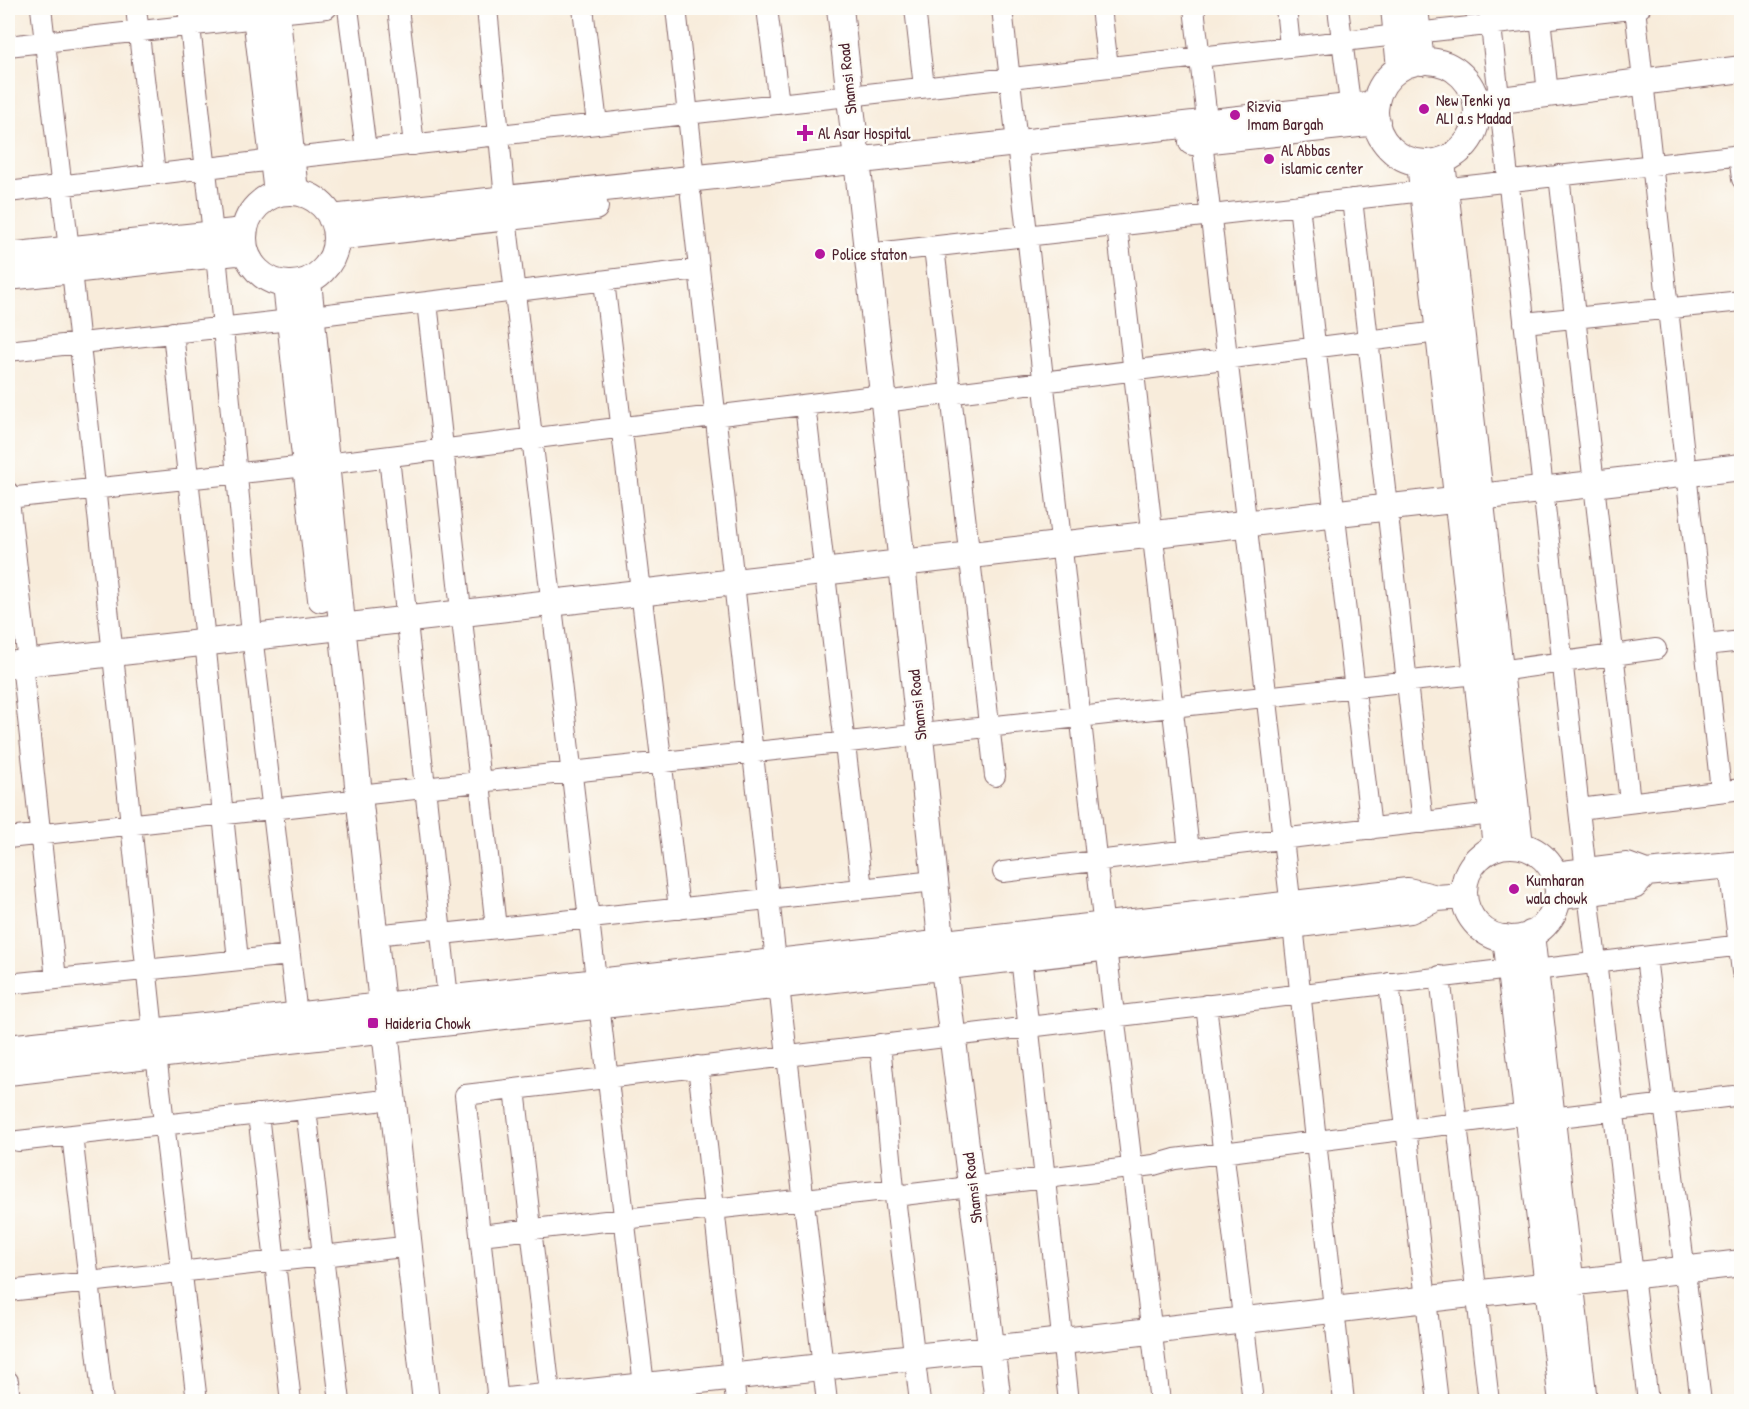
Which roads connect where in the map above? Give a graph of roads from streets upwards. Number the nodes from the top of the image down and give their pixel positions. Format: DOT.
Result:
graph roads {
  1 [pos="41,8"];
  2 [pos="136,8"];
  3 [pos="327,8"];
  4 [pos="348,8"];
  5 [pos="398,8"];
  6 [pos="487,8"];
  7 [pos="583,8"];
  8 [pos="676,8"];
  9 [pos="767,8"];
  10 [pos="840,8"];
  11 [pos="915,8"];
  12 [pos="1002,8"];
  13 [pos="1101,8"];
  14 [pos="1194,8"];
  15 [pos="1286,8"];
  16 [pos="1338,8"];
  17 [pos="1394,8"];
  18 [pos="1635,8"];
  19 [pos="1640,8"];
  20 [pos="266,11"];
  21 [pos="1539,13"];
  22 [pos="189,16"];
  23 [pos="1490,16"];
  24 [pos="1410,25"];
  25 [pos="138,31"];
  26 [pos="45,41"];
  27 [pos="1342,41"];
  28 [pos="8,46"];
  29 [pos="1290,46"];
  30 [pos="1200,57"];
  31 [pos="1410,65"];
  32 [pos="1108,67"];
  33 [pos="1742,69"];
  34 [pos="1010,78"];
  35 [pos="1643,82"];
  36 [pos="924,87"];
  37 [pos="1548,94"];
  38 [pos="849,96"];
  39 [pos="1488,102"];
  40 [pos="779,104"];
  41 [pos="688,114"];
  42 [pos="1364,114"];
  43 [pos="597,124"];
  44 [pos="1206,134"];
  45 [pos="498,135"];
  46 [pos="414,145"];
  47 [pos="366,150"];
  48 [pos="1019,151"];
  49 [pos="1740,155"];
  50 [pos="282,159"];
  51 [pos="1431,162"];
  52 [pos="1652,165"];
  53 [pos="206,168"];
  54 [pos="857,169"];
  55 [pos="155,174"];
  56 [pos="1559,176"];
  57 [pos="1742,179"];
  58 [pos="1508,181"];
  59 [pos="61,185"];
  60 [pos="693,187"];
  61 [pos="1434,190"];
  62 [pos="8,192"];
  63 [pos="286,192"];
  64 [pos="1352,199"];
  65 [pos="1299,205"];
  66 [pos="505,208"];
  67 [pos="1211,215"];
  68 [pos="1117,226"];
  69 [pos="334,227"];
  70 [pos="1028,236"];
  71 [pos="244,241"];
  72 [pos="215,244"];
  73 [pos="934,247"];
  74 [pos="867,254"];
  75 [pos="8,256"];
  76 [pos="70,260"];
  77 [pos="698,269"];
  78 [pos="8,277"];
  79 [pos="604,281"];
  80 [pos="297,283"];
  81 [pos="513,292"];
  82 [pos="1742,301"];
  83 [pos="427,302"];
  84 [pos="1668,308"];
  85 [pos="301,318"];
  86 [pos="1575,318"];
  87 [pos="1524,323"];
  88 [pos="223,326"];
  89 [pos="173,332"];
  90 [pos="1438,332"];
  91 [pos="1368,341"];
  92 [pos="80,342"];
  93 [pos="1315,348"];
  94 [pos="8,351"];
  95 [pos="1227,359"];
  96 [pos="1133,371"];
  97 [pos="1044,381"];
  98 [pos="951,393"];
  99 [pos="884,398"];
  100 [pos="805,405"];
  101 [pos="714,416"];
  102 [pos="621,428"];
  103 [pos="532,439"];
  104 [pos="443,450"];
  105 [pos="389,457"];
  106 [pos="316,465"];
  107 [pos="1742,467"];
  108 [pos="1686,473"];
  109 [pos="236,474"];
  110 [pos="188,479"];
  111 [pos="1594,484"];
  112 [pos="96,489"];
  113 [pos="1543,490"];
  114 [pos="8,492"];
  115 [pos="8,498"];
  116 [pos="1468,498"];
  117 [pos="1387,508"];
  118 [pos="1335,514"];
  119 [pos="1245,525"];
  120 [pos="1152,536"];
  121 [pos="1062,546"];
  122 [pos="970,557"];
  123 [pos="902,564"];
  124 [pos="825,573"];
  125 [pos="733,583"];
  126 [pos="641,592"];
  127 [pos="552,602"];
  128 [pos="461,612"];
  129 [pos="407,617"];
  130 [pos="333,626"];
  131 [pos="252,635"];
  132 [pos="206,641"];
  133 [pos="1742,641"];
  134 [pos="1705,645"];
  135 [pos="1656,649"];
  136 [pos="113,652"];
  137 [pos="1613,655"];
  138 [pos="1562,662"];
  139 [pos="19,663"];
  140 [pos="1488,672"];
  141 [pos="1407,681"];
  142 [pos="1354,686"];
  143 [pos="1265,696"];
  144 [pos="1172,706"];
  145 [pos="1081,716"];
  146 [pos="990,726"];
  147 [pos="920,734"];
  148 [pos="845,742"];
  149 [pos="753,752"];
  150 [pos="661,762"];
  151 [pos="572,772"];
  152 [pos="995,776"];
  153 [pos="480,781"];
  154 [pos="426,787"];
  155 [pos="1742,789"];
  156 [pos="1721,791"];
  157 [pos="351,798"];
  158 [pos="1630,802"];
  159 [pos="272,809"];
  160 [pos="1579,809"];
  161 [pos="223,814"];
  162 [pos="1492,814"];
  163 [pos="1423,822"];
  164 [pos="131,824"];
  165 [pos="1371,829"];
  166 [pos="40,834"];
  167 [pos="8,838"];
  168 [pos="1282,839"];
  169 [pos="1508,846"];
  170 [pos="1189,850"];
  171 [pos="1097,861"];
  172 [pos="1735,865"];
  173 [pos="1003,872"];
  174 [pos="935,881"];
  175 [pos="1587,882"];
  176 [pos="1556,886"];
  177 [pos="862,889"];
  178 [pos="1464,896"];
  179 [pos="769,899"];
  180 [pos="679,909"];
  181 [pos="1291,915"];
  182 [pos="590,918"];
  183 [pos="496,928"];
  184 [pos="442,934"];
  185 [pos="1531,934"];
  186 [pos="374,935"];
  187 [pos="1105,936"];
  188 [pos="1506,938"];
  189 [pos="942,943"];
  190 [pos="1740,946"];
  191 [pos="290,955"];
  192 [pos="1021,957"];
  193 [pos="1646,957"];
  194 [pos="238,960"];
  195 [pos="1597,963"];
  196 [pos="944,968"];
  197 [pos="147,970"];
  198 [pos="1522,970"];
  199 [pos="1742,972"];
  200 [pos="778,974"];
  201 [pos="1440,976"];
  202 [pos="56,979"];
  203 [pos="1389,983"];
  204 [pos="8,984"];
  205 [pos="599,993"];
  206 [pos="1298,994"];
  207 [pos="448,998"];
  208 [pos="1206,1005"];
  209 [pos="297,1015"];
  210 [pos="1114,1015"];
  211 [pos="375,1018"];
  212 [pos="1029,1026"];
  213 [pos="954,1035"];
  214 [pos="155,1043"];
  215 [pos="880,1044"];
  216 [pos="8,1048"];
  217 [pos="787,1055"];
  218 [pos="698,1066"];
  219 [pos="8,1072"];
  220 [pos="609,1076"];
  221 [pos="515,1089"];
  222 [pos="1742,1095"];
  223 [pos="377,1101"];
  224 [pos="1664,1104"];
  225 [pos="306,1108"];
  226 [pos="1614,1110"];
  227 [pos="258,1114"];
  228 [pos="1539,1116"];
  229 [pos="1456,1123"];
  230 [pos="164,1125"];
  231 [pos="1405,1130"];
  232 [pos="72,1135"];
  233 [pos="18,1141"];
  234 [pos="1315,1141"];
  235 [pos="1223,1152"];
  236 [pos="1134,1167"];
  237 [pos="1045,1178"];
  238 [pos="972,1186"];
  239 [pos="894,1193"];
  240 [pos="804,1200"];
  241 [pos="714,1209"];
  242 [pos="625,1219"];
  243 [pos="531,1229"];
  244 [pos="480,1235"];
  245 [pos="394,1248"];
  246 [pos="323,1256"];
  247 [pos="275,1262"];
  248 [pos="1742,1263"];
  249 [pos="1684,1270"];
  250 [pos="182,1272"];
  251 [pos="1633,1276"];
  252 [pos="89,1282"];
  253 [pos="1559,1285"];
  254 [pos="8,1291"];
  255 [pos="1477,1294"];
  256 [pos="1426,1300"];
  257 [pos="1334,1311"];
  258 [pos="1244,1321"];
  259 [pos="1153,1330"];
  260 [pos="1063,1341"];
  261 [pos="992,1349"];
  262 [pos="914,1357"];
  263 [pos="823,1367"];
  264 [pos="733,1376"];
  265 [pos="8,1381"];
  266 [pos="645,1394"];
  267 [pos="550,1399"];
  268 [pos="10,1401"];
  269 [pos="103,1401"];
  270 [pos="197,1401"];
  271 [pos="291,1401"];
  272 [pos="340,1401"];
  273 [pos="411,1401"];
  274 [pos="426,1401"];
  275 [pos="498,1401"];
  276 [pos="736,1401"];
  277 [pos="827,1401"];
  278 [pos="920,1401"];
  279 [pos="998,1401"];
  280 [pos="1069,1401"];
  281 [pos="1160,1401"];
  282 [pos="1253,1401"];
  283 [pos="1344,1401"];
  284 [pos="1438,1401"];
  285 [pos="1489,1401"];
  286 [pos="1562,1401"];
  287 [pos="1584,1401"];
  288 [pos="1648,1401"];
  289 [pos="1701,1401"];
  1 -- 26 [label="street"];
  2 -- 25 [label="street"];
  3 -- 20 [label="street"];
  4 -- 47 [label="street"];
  5 -- 46 [label="street"];
  6 -- 45 [label="street"];
  7 -- 43 [label="street"];
  8 -- 41 [label="street"];
  9 -- 40 [label="street"];
  10 -- 38 [label="street, Shamsi Road"];
  11 -- 36 [label="street"];
  12 -- 34 [label="street"];
  13 -- 32 [label="street"];
  14 -- 30 [label="street"];
  15 -- 29 [label="street"];
  16 -- 27 [label="street"];
  17 -- 24 [label="street"];
  18 -- 19 [label="street"];
  18 -- 21 [label="street"];
  18 -- 35 [label="street"];
  20 -- 22 [label="street"];
  20 -- 50 [label="street"];
  21 -- 23 [label="street"];
  21 -- 37 [label="street"];
  22 -- 25 [label="street"];
  22 -- 53 [label="street"];
  23 -- 24 [label="street"];
  23 -- 39 [label="street"];
  24 -- 27 [label="street"];
  24 -- 31 [label="street"];
  25 -- 26 [label="street"];
  25 -- 55 [label="street"];
  26 -- 28 [label="street"];
  26 -- 59 [label="street"];
  27 -- 29 [label="street"];
  27 -- 42 [label="street"];
  29 -- 30 [label="street"];
  30 -- 32 [label="street"];
  30 -- 44 [label="street"];
  31 -- 39 [label="street"];
  31 -- 42 [label="street"];
  32 -- 34 [label="street"];
  33 -- 35 [label="street"];
  34 -- 36 [label="street"];
  34 -- 48 [label="street"];
  35 -- 37 [label="street"];
  35 -- 52 [label="street"];
  36 -- 38 [label="street"];
  37 -- 39 [label="street"];
  38 -- 40 [label="street"];
  38 -- 54 [label="street, Shamsi Road"];
  39 -- 51 [label="street"];
  39 -- 58 [label="street"];
  40 -- 41 [label="street"];
  41 -- 43 [label="street"];
  41 -- 60 [label="street"];
  42 -- 44 [label="street"];
  42 -- 51 [label="street"];
  43 -- 45 [label="street"];
  44 -- 48 [label="street"];
  44 -- 67 [label="street"];
  45 -- 46 [label="street"];
  45 -- 66 [label="street"];
  46 -- 47 [label="street"];
  47 -- 50 [label="street"];
  48 -- 54 [label="street"];
  48 -- 70 [label="street"];
  49 -- 52 [label="street"];
  49 -- 57 [label="street"];
  50 -- 53 [label="street"];
  50 -- 63 [label="street"];
  51 -- 61 [label="street"];
  52 -- 56 [label="street"];
  52 -- 84 [label="street"];
  53 -- 55 [label="street"];
  53 -- 72 [label="street"];
  54 -- 60 [label="street"];
  54 -- 74 [label="street, Shamsi Road"];
  55 -- 59 [label="street"];
  56 -- 58 [label="street"];
  56 -- 86 [label="street"];
  58 -- 61 [label="street"];
  58 -- 87 [label="street"];
  59 -- 62 [label="street"];
  59 -- 76 [label="street"];
  60 -- 66 [label="street"];
  60 -- 77 [label="street"];
  61 -- 64 [label="street"];
  61 -- 90 [label="street"];
  61 -- 116 [label="street"];
  63 -- 69 [label="street"];
  63 -- 71 [label="street"];
  64 -- 65 [label="street"];
  64 -- 91 [label="street"];
  65 -- 67 [label="street"];
  65 -- 93 [label="street"];
  66 -- 69 [label="street"];
  66 -- 81 [label="street"];
  67 -- 68 [label="street"];
  67 -- 95 [label="street"];
  68 -- 70 [label="street"];
  68 -- 96 [label="street"];
  69 -- 80 [label="street"];
  70 -- 73 [label="street"];
  70 -- 97 [label="street"];
  71 -- 72 [label="street"];
  71 -- 80 [label="street"];
  72 -- 76 [label="street"];
  72 -- 88 [label="street"];
  73 -- 74 [label="street"];
  73 -- 98 [label="street"];
  74 -- 99 [label="street, Shamsi Road"];
  75 -- 76 [label="street"];
  76 -- 78 [label="street"];
  76 -- 92 [label="street"];
  77 -- 79 [label="street"];
  77 -- 101 [label="street"];
  79 -- 81 [label="street"];
  79 -- 102 [label="street"];
  80 -- 85 [label="street"];
  81 -- 83 [label="street"];
  81 -- 103 [label="street"];
  82 -- 84 [label="street"];
  83 -- 85 [label="street"];
  83 -- 104 [label="street"];
  84 -- 86 [label="street"];
  84 -- 108 [label="street"];
  85 -- 88 [label="street"];
  85 -- 106 [label="street"];
  86 -- 87 [label="street"];
  86 -- 111 [label="street"];
  87 -- 113 [label="street"];
  88 -- 89 [label="street"];
  88 -- 109 [label="street"];
  89 -- 92 [label="street"];
  89 -- 110 [label="street"];
  90 -- 91 [label="street"];
  90 -- 116 [label="street"];
  91 -- 93 [label="street"];
  91 -- 117 [label="street"];
  92 -- 94 [label="street"];
  92 -- 112 [label="street"];
  93 -- 95 [label="street"];
  93 -- 118 [label="street"];
  95 -- 96 [label="street"];
  95 -- 119 [label="street"];
  96 -- 97 [label="street"];
  96 -- 120 [label="street"];
  97 -- 98 [label="street"];
  97 -- 121 [label="street"];
  98 -- 99 [label="street"];
  98 -- 122 [label="street"];
  99 -- 100 [label="street"];
  99 -- 123 [label="street, Shamsi Road"];
  100 -- 101 [label="street"];
  100 -- 124 [label="street"];
  101 -- 102 [label="street"];
  101 -- 125 [label="street"];
  102 -- 103 [label="street"];
  102 -- 126 [label="street"];
  103 -- 104 [label="street"];
  103 -- 127 [label="street"];
  104 -- 105 [label="street"];
  104 -- 128 [label="street"];
  105 -- 106 [label="street"];
  105 -- 129 [label="street"];
  106 -- 109 [label="street"];
  106 -- 130 [label="street"];
  107 -- 108 [label="street"];
  108 -- 111 [label="street"];
  108 -- 134 [label="street"];
  109 -- 110 [label="street"];
  109 -- 131 [label="street"];
  110 -- 112 [label="street"];
  110 -- 132 [label="street"];
  111 -- 113 [label="street"];
  111 -- 137 [label="street"];
  112 -- 115 [label="street"];
  112 -- 136 [label="street"];
  113 -- 116 [label="street"];
  113 -- 138 [label="street"];
  114 -- 115 [label="street"];
  115 -- 139 [label="street"];
  116 -- 117 [label="street"];
  116 -- 140 [label="street"];
  117 -- 118 [label="street"];
  117 -- 141 [label="street"];
  118 -- 119 [label="street"];
  118 -- 142 [label="street"];
  119 -- 120 [label="street"];
  119 -- 143 [label="street"];
  120 -- 121 [label="street"];
  120 -- 144 [label="street"];
  121 -- 122 [label="street"];
  121 -- 145 [label="street"];
  122 -- 123 [label="street"];
  122 -- 146 [label="street"];
  123 -- 124 [label="street"];
  123 -- 147 [label="street, Shamsi Road"];
  124 -- 125 [label="street"];
  124 -- 148 [label="street"];
  125 -- 126 [label="street"];
  125 -- 149 [label="street"];
  126 -- 127 [label="street"];
  126 -- 150 [label="street"];
  127 -- 128 [label="street"];
  127 -- 151 [label="street"];
  128 -- 129 [label="street"];
  128 -- 153 [label="street"];
  129 -- 130 [label="street"];
  129 -- 154 [label="street"];
  130 -- 131 [label="street"];
  130 -- 157 [label="street"];
  131 -- 132 [label="street"];
  131 -- 159 [label="street"];
  132 -- 136 [label="street"];
  132 -- 161 [label="street"];
  133 -- 134 [label="street"];
  134 -- 156 [label="street"];
  135 -- 137 [label="street"];
  136 -- 139 [label="street"];
  136 -- 164 [label="street"];
  137 -- 138 [label="street"];
  137 -- 158 [label="street"];
  138 -- 140 [label="street"];
  138 -- 160 [label="street"];
  139 -- 166 [label="street"];
  140 -- 141 [label="street"];
  140 -- 162 [label="street"];
  140 -- 169 [label="street"];
  141 -- 142 [label="street"];
  141 -- 163 [label="street"];
  142 -- 143 [label="street"];
  142 -- 165 [label="street"];
  143 -- 144 [label="street"];
  143 -- 168 [label="street"];
  144 -- 145 [label="street"];
  144 -- 170 [label="street"];
  145 -- 146 [label="street"];
  145 -- 171 [label="street"];
  146 -- 147 [label="street"];
  146 -- 152 [label="street"];
  147 -- 148 [label="street"];
  147 -- 174 [label="street, Shamsi Road"];
  148 -- 149 [label="street"];
  148 -- 177 [label="street"];
  149 -- 150 [label="street"];
  149 -- 179 [label="street"];
  150 -- 151 [label="street"];
  150 -- 180 [label="street"];
  151 -- 153 [label="street"];
  151 -- 182 [label="street"];
  153 -- 154 [label="street"];
  153 -- 183 [label="street"];
  154 -- 157 [label="street"];
  154 -- 184 [label="street"];
  155 -- 156 [label="street"];
  156 -- 158 [label="street"];
  157 -- 159 [label="street"];
  157 -- 186 [label="street"];
  157 -- 211 [label="street"];
  158 -- 160 [label="street"];
  159 -- 161 [label="street"];
  159 -- 191 [label="street"];
  160 -- 175 [label="street"];
  161 -- 164 [label="street"];
  161 -- 194 [label="street"];
  162 -- 163 [label="street"];
  162 -- 169 [label="street"];
  163 -- 165 [label="street"];
  164 -- 166 [label="street"];
  164 -- 197 [label="street"];
  165 -- 168 [label="street"];
  166 -- 167 [label="street"];
  166 -- 202 [label="street"];
  168 -- 170 [label="street"];
  168 -- 181 [label="street"];
  169 -- 176 [label="street"];
  169 -- 178 [label="street"];
  170 -- 171 [label="street"];
  171 -- 173 [label="street"];
  171 -- 187 [label="street"];
  172 -- 175 [label="street"];
  172 -- 190 [label="street"];
  174 -- 177 [label="street"];
  174 -- 189 [label="street, Shamsi Road"];
  175 -- 176 [label="street"];
  175 -- 195 [label="street"];
  176 -- 185 [label="street"];
  177 -- 179 [label="street"];
  178 -- 181 [label="street"];
  178 -- 188 [label="street"];
  179 -- 180 [label="street"];
  179 -- 200 [label="street"];
  180 -- 182 [label="street"];
  181 -- 187 [label="street"];
  181 -- 206 [label="street"];
  182 -- 183 [label="street"];
  182 -- 205 [label="street"];
  183 -- 184 [label="street"];
  184 -- 186 [label="street"];
  184 -- 207 [label="street"];
  185 -- 188 [label="street"];
  185 -- 198 [label="street"];
  186 -- 211 [label="street"];
  187 -- 189 [label="street"];
  187 -- 192 [label="street"];
  187 -- 210 [label="street"];
  188 -- 198 [label="street"];
  189 -- 196 [label="street, Shamsi Road"];
  189 -- 200 [label="street"];
  190 -- 193 [label="street"];
  190 -- 199 [label="street"];
  191 -- 194 [label="street"];
  191 -- 209 [label="street"];
  192 -- 196 [label="street"];
  192 -- 212 [label="street"];
  193 -- 195 [label="street"];
  193 -- 224 [label="street"];
  194 -- 197 [label="street"];
  195 -- 198 [label="street"];
  195 -- 226 [label="street"];
  196 -- 200 [label="street"];
  196 -- 213 [label="street, Shamsi Road"];
  197 -- 202 [label="street"];
  197 -- 214 [label="street"];
  198 -- 201 [label="street"];
  198 -- 228 [label="street"];
  200 -- 205 [label="street"];
  200 -- 217 [label="street"];
  201 -- 203 [label="street"];
  201 -- 229 [label="street"];
  202 -- 204 [label="street"];
  203 -- 206 [label="street"];
  203 -- 231 [label="street"];
  205 -- 207 [label="street"];
  205 -- 211 [label="street"];
  205 -- 220 [label="street"];
  206 -- 208 [label="street"];
  206 -- 234 [label="street"];
  207 -- 211 [label="street"];
  208 -- 210 [label="street"];
  208 -- 235 [label="street"];
  209 -- 211 [label="street"];
  209 -- 214 [label="street"];
  210 -- 212 [label="street"];
  210 -- 236 [label="street"];
  211 -- 214 [label="street"];
  211 -- 223 [label="street"];
  211 -- 274 [label="street"];
  212 -- 213 [label="street"];
  212 -- 237 [label="street"];
  213 -- 215 [label="street"];
  213 -- 238 [label="street, Shamsi Road"];
  214 -- 216 [label="street"];
  214 -- 219 [label="street"];
  214 -- 230 [label="street"];
  215 -- 217 [label="street"];
  215 -- 239 [label="street"];
  217 -- 218 [label="street"];
  217 -- 240 [label="street"];
  218 -- 220 [label="street"];
  218 -- 241 [label="street"];
  220 -- 221 [label="street"];
  220 -- 242 [label="street"];
  221 -- 243 [label="street"];
  221 -- 244 [label="street"];
  222 -- 224 [label="street"];
  223 -- 225 [label="street"];
  223 -- 245 [label="street"];
  224 -- 226 [label="street"];
  224 -- 249 [label="street"];
  225 -- 227 [label="street"];
  225 -- 246 [label="street"];
  226 -- 228 [label="street"];
  226 -- 251 [label="street"];
  227 -- 230 [label="street"];
  227 -- 247 [label="street"];
  228 -- 229 [label="street"];
  228 -- 253 [label="street"];
  229 -- 231 [label="street"];
  229 -- 255 [label="street"];
  230 -- 232 [label="street"];
  230 -- 250 [label="street"];
  231 -- 234 [label="street"];
  231 -- 256 [label="street"];
  232 -- 233 [label="street"];
  232 -- 252 [label="street"];
  234 -- 235 [label="street"];
  234 -- 257 [label="street"];
  235 -- 236 [label="street"];
  235 -- 258 [label="street"];
  236 -- 237 [label="street"];
  236 -- 259 [label="street"];
  237 -- 238 [label="street"];
  237 -- 260 [label="street"];
  238 -- 239 [label="street"];
  238 -- 261 [label="street, Shamsi Road"];
  239 -- 240 [label="street"];
  239 -- 262 [label="street"];
  240 -- 241 [label="street"];
  240 -- 263 [label="street"];
  241 -- 242 [label="street"];
  241 -- 264 [label="street"];
  242 -- 243 [label="street"];
  242 -- 266 [label="street"];
  243 -- 244 [label="street"];
  243 -- 267 [label="street"];
  244 -- 275 [label="street"];
  245 -- 246 [label="street"];
  245 -- 273 [label="street"];
  246 -- 247 [label="street"];
  246 -- 272 [label="street"];
  247 -- 250 [label="street"];
  247 -- 271 [label="street"];
  248 -- 249 [label="street"];
  249 -- 251 [label="street"];
  249 -- 289 [label="street"];
  250 -- 252 [label="street"];
  250 -- 270 [label="street"];
  251 -- 253 [label="street"];
  251 -- 288 [label="street"];
  252 -- 254 [label="street"];
  252 -- 269 [label="street"];
  253 -- 255 [label="street"];
  253 -- 286 [label="street"];
  253 -- 287 [label="street"];
  255 -- 256 [label="street"];
  255 -- 285 [label="street"];
  256 -- 257 [label="street"];
  256 -- 284 [label="street"];
  257 -- 258 [label="street"];
  257 -- 283 [label="street"];
  258 -- 259 [label="street"];
  258 -- 282 [label="street"];
  259 -- 260 [label="street"];
  259 -- 281 [label="street"];
  260 -- 261 [label="street"];
  260 -- 280 [label="street"];
  261 -- 262 [label="street"];
  261 -- 279 [label="street, Shamsi Road"];
  262 -- 263 [label="street"];
  262 -- 278 [label="street"];
  263 -- 264 [label="street"];
  263 -- 277 [label="street"];
  264 -- 266 [label="street"];
  264 -- 276 [label="street"];
  265 -- 268 [label="street"];
  266 -- 267 [label="street"];
  267 -- 275 [label="street"];
}
